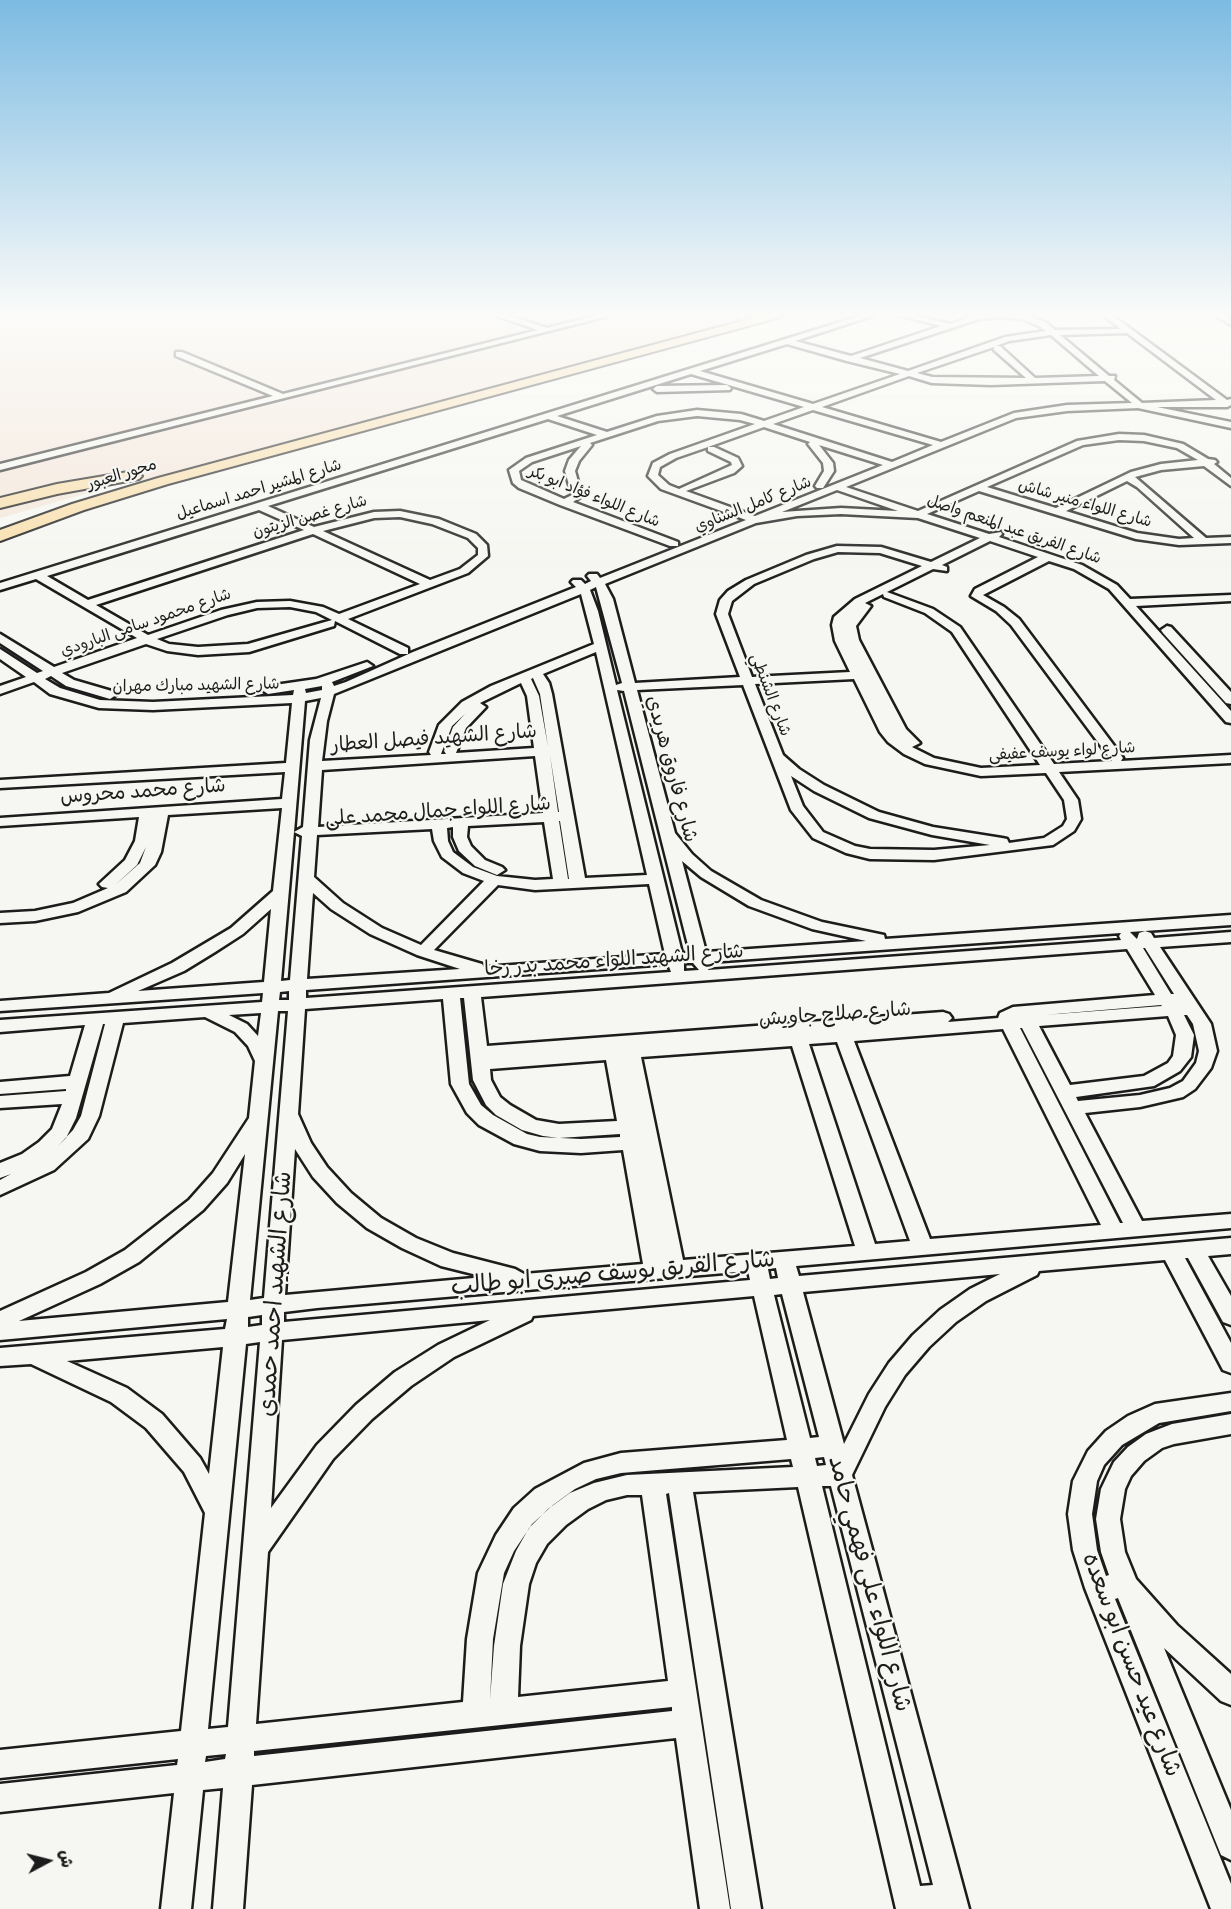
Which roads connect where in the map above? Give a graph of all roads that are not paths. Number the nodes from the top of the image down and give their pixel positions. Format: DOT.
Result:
graph roads {
  1 [pos="240,404"];
  2 [pos="243,404"];
  3 [pos="422,404"];
  4 [pos="447,404"];
  5 [pos="580,404"];
  6 [pos="586,404"];
  7 [pos="811,404"];
  8 [pos="813,404"];
  9 [pos="831,404"];
  10 [pos="1126,404"];
  11 [pos="1146,404"];
  12 [pos="823,407"];
  13 [pos="543,416"];
  14 [pos="1231,425"];
  15 [pos="766,427"];
  16 [pos="606,437"];
  17 [pos="940,442"];
  18 [pos="813,444"];
  19 [pos="587,445"];
  20 [pos="711,449"];
  21 [pos="0,461"];
  22 [pos="884,464"];
  23 [pos="1213,464"];
  24 [pos="0,467"];
  25 [pos="1231,474"];
  26 [pos="1130,478"];
  27 [pos="102,481"];
  28 [pos="163,481"];
  29 [pos="1231,483"];
  30 [pos="977,485"];
  31 [pos="820,486"];
  32 [pos="840,486"];
  33 [pos="684,489"];
  34 [pos="568,501"];
  35 [pos="0,503"];
  36 [pos="251,506"];
  37 [pos="78,507"];
  38 [pos="0,510"];
  39 [pos="918,511"];
  40 [pos="1063,512"];
  41 [pos="754,516"];
  42 [pos="311,534"];
  43 [pos="0,536"];
  44 [pos="998,538"];
  45 [pos="1231,538"];
  46 [pos="1202,540"];
  47 [pos="677,543"];
  48 [pos="1048,558"];
  49 [pos="938,567"];
  50 [pos="42,574"];
  51 [pos="596,579"];
  52 [pos="0,580"];
  53 [pos="421,584"];
  54 [pos="580,586"];
  55 [pos="0,587"];
  56 [pos="888,595"];
  57 [pos="1231,598"];
  58 [pos="94,604"];
  59 [pos="1231,604"];
  60 [pos="1137,606"];
  61 [pos="331,618"];
  62 [pos="0,638"];
  63 [pos="156,639"];
  64 [pos="601,648"];
  65 [pos="0,653"];
  66 [pos="398,654"];
  67 [pos="863,672"];
  68 [pos="48,678"];
  69 [pos="532,678"];
  70 [pos="746,678"];
  71 [pos="629,684"];
  72 [pos="610,685"];
  73 [pos="328,686"];
  74 [pos="0,690"];
  75 [pos="300,693"];
  76 [pos="0,698"];
  77 [pos="1231,700"];
  78 [pos="1231,719"];
  79 [pos="548,748"];
  80 [pos="451,751"];
  81 [pos="1231,751"];
  82 [pos="436,752"];
  83 [pos="776,756"];
  84 [pos="1116,758"];
  85 [pos="1231,759"];
  86 [pos="316,763"];
  87 [pos="1048,766"];
  88 [pos="293,767"];
  89 [pos="0,784"];
  90 [pos="289,807"];
  91 [pos="153,816"];
  92 [pos="567,820"];
  93 [pos="552,821"];
  94 [pos="0,822"];
  95 [pos="461,827"];
  96 [pos="439,828"];
  97 [pos="0,830"];
  98 [pos="667,831"];
  99 [pos="287,832"];
  100 [pos="310,836"];
  101 [pos="1030,846"];
  102 [pos="655,874"];
  103 [pos="307,879"];
  104 [pos="560,879"];
  105 [pos="577,879"];
  106 [pos="494,880"];
  107 [pos="280,892"];
  108 [pos="0,909"];
  109 [pos="0,918"];
  110 [pos="1231,920"];
  111 [pos="1130,927"];
  112 [pos="1231,937"];
  113 [pos="908,943"];
  114 [pos="1141,944"];
  115 [pos="423,952"];
  116 [pos="700,957"];
  117 [pos="675,959"];
  118 [pos="491,972"];
  119 [pos="704,975"];
  120 [pos="679,977"];
  121 [pos="472,992"];
  122 [pos="451,993"];
  123 [pos="298,995"];
  124 [pos="271,997"];
  125 [pos="105,999"];
  126 [pos="1190,1003"];
  127 [pos="1170,1005"];
  128 [pos="0,1006"];
  129 [pos="206,1011"];
  130 [pos="116,1017"];
  131 [pos="1016,1018"];
  132 [pos="96,1019"];
  133 [pos="0,1026"];
  134 [pos="844,1037"];
  135 [pos="798,1040"];
  136 [pos="621,1048"];
  137 [pos="264,1060"];
  138 [pos="480,1066"];
  139 [pos="460,1084"];
  140 [pos="0,1088"];
  141 [pos="75,1090"];
  142 [pos="1068,1100"];
  143 [pos="0,1102"];
  144 [pos="289,1115"];
  145 [pos="258,1117"];
  146 [pos="629,1135"];
  147 [pos="0,1171"];
  148 [pos="0,1188"];
  149 [pos="1231,1221"];
  150 [pos="1136,1229"];
  151 [pos="1114,1231"];
  152 [pos="1231,1246"];
  153 [pos="923,1248"];
  154 [pos="1194,1249"];
  155 [pos="1171,1251"];
  156 [pos="868,1253"];
  157 [pos="784,1260"];
  158 [pos="756,1262"];
  159 [pos="1045,1263"];
  160 [pos="665,1270"];
  161 [pos="537,1281"];
  162 [pos="790,1285"];
  163 [pos="762,1288"];
  164 [pos="275,1304"];
  165 [pos="537,1308"];
  166 [pos="237,1309"];
  167 [pos="1231,1316"];
  168 [pos="0,1320"];
  169 [pos="0,1331"];
  170 [pos="273,1331"];
  171 [pos="234,1336"];
  172 [pos="32,1354"];
  173 [pos="0,1357"];
  174 [pos="1231,1364"];
  175 [pos="1231,1402"];
  176 [pos="1136,1423"];
  177 [pos="1231,1424"];
  178 [pos="1154,1442"];
  179 [pos="833,1446"];
  180 [pos="800,1448"];
  181 [pos="840,1475"];
  182 [pos="807,1476"];
  183 [pos="1084,1481"];
  184 [pos="665,1482"];
  185 [pos="1113,1489"];
  186 [pos="216,1510"];
  187 [pos="256,1548"];
  188 [pos="1126,1586"];
  189 [pos="1098,1588"];
  190 [pos="1231,1692"];
  191 [pos="683,1693"];
  192 [pos="504,1711"];
  193 [pos="476,1715"];
  194 [pos="687,1723"];
  195 [pos="241,1739"];
  196 [pos="192,1744"];
  197 [pos="0,1764"];
  198 [pos="238,1772"];
  199 [pos="189,1777"];
  200 [pos="0,1798"];
  201 [pos="1231,1845"];
  202 [pos="953,1903"];
  203 [pos="910,1906"];
  204 [pos="176,1909"];
  205 [pos="228,1909"];
  206 [pos="715,1909"];
  207 [pos="746,1909"];
  208 [pos="1226,1909"];
  1 -- 21 [label="street"];
  2 -- 24 [label="street"];
  3 -- 27 [label="highway, محور العبور"];
  4 -- 28 [label="highway, محور العبور"];
  5 -- 13 [label="street, شارع المشير احمد اسماعيل"];
  6 -- 13 [label="street, شارع المشير احمد اسماعيل"];
  7 -- 12 [label="street"];
  8 -- 12 [label="street"];
  9 -- 12 [label="street"];
  10 -- 17 [label="street, شارع كامل الشناوي"];
  11 -- 14 [label="street"];
  12 -- 15 [label="street"];
  12 -- 17 [label="street"];
  13 -- 16 [label="street"];
  13 -- 36 [label="street, شارع المشير احمد اسماعيل"];
  15 -- 16 [label="street, شارع اللواء فؤاد ابو بكر"];
  15 -- 18 [label="street, شارع اللواء فؤاد ابو بكر"];
  15 -- 20 [label="street"];
  15 -- 22 [label="street, شارع اللواء فؤاد ابو بكر"];
  15 -- 41 [label="street"];
  16 -- 19 [label="street, شارع اللواء فؤاد ابو بكر"];
  16 -- 34 [label="street, شارع اللواء فؤاد ابو بكر"];
  17 -- 22 [label="street, شارع كامل الشناوي"];
  18 -- 22 [label="street, شارع اللواء فؤاد ابو بكر"];
  18 -- 31 [label="street"];
  19 -- 34 [label="street"];
  19 -- 34 [label="street, شارع اللواء فؤاد ابو بكر"];
  20 -- 33 [label="street"];
  20 -- 33 [label="street"];
  22 -- 31 [label="street, شارع كامل الشناوي"];
  22 -- 32 [label="street, شارع كامل الشناوي"];
  23 -- 25 [label="street"];
  23 -- 26 [label="street"];
  23 -- 29 [label="street"];
  23 -- 30 [label="street"];
  26 -- 40 [label="street"];
  26 -- 46 [label="street"];
  27 -- 28 [label="highway"];
  27 -- 35 [label="highway, محور العبور"];
  28 -- 37 [label="highway, محور العبور"];
  30 -- 39 [label="street"];
  30 -- 40 [label="street, شارع اللواء منير شاش"];
  31 -- 41 [label="street, شارع كامل الشناوي"];
  32 -- 39 [label="street, شارع الفريق عبد المنعم واصل"];
  32 -- 41 [label="street, شارع كامل الشناوي"];
  33 -- 41 [label="street"];
  34 -- 47 [label="street, شارع اللواء فؤاد ابو بكر"];
  36 -- 42 [label="street"];
  36 -- 50 [label="street, شارع المشير احمد اسماعيل"];
  36 -- 52 [label="street, شارع المشير احمد اسماعيل"];
  37 -- 38 [label="highway"];
  37 -- 43 [label="highway, محور العبور"];
  39 -- 41 [label="street"];
  39 -- 44 [label="street, شارع الفريق عبد المنعم واصل"];
  40 -- 46 [label="street, شارع اللواء منير شاش"];
  41 -- 47 [label="street, شارع كامل الشناوي"];
  41 -- 51 [label="street, شارع كامل الشناوي"];
  42 -- 53 [label="street"];
  42 -- 53 [label="street, شارع غصن الزيتون"];
  42 -- 58 [label="street, شارع غصن الزيتون"];
  44 -- 48 [label="street, شارع الفريق عبد المنعم واصل"];
  44 -- 49 [label="street, شارع لواء يوسف عفيفى"];
  44 -- 60 [label="street, شارع الفريق عبد المنعم واصل"];
  45 -- 46 [label="street, شارع اللواء منير شاش"];
  47 -- 51 [label="street, شارع كامل الشناوي"];
  48 -- 60 [label="street, شارع الفريق عبد المنعم واصل"];
  48 -- 84 [label="street"];
  49 -- 56 [label="street, شارع لواء يوسف عفيفى"];
  49 -- 67 [label="street, شارع لواء يوسف عفيفى"];
  49 -- 70 [label="street, شارع الشنطي"];
  50 -- 55 [label="street, شارع المشير احمد اسماعيل"];
  50 -- 58 [label="street"];
  51 -- 54 [label="street, شارع كامل الشناوي"];
  51 -- 71 [label="street, شارع فاروق هريدي"];
  53 -- 61 [label="street, شارع غصن الزيتون"];
  54 -- 64 [label="street, شارع فاروق هريدي"];
  54 -- 66 [label="street, شارع كامل الشناوي"];
  54 -- 73 [label="street, شارع كامل الشناوي"];
  56 -- 67 [label="street, شارع لواء يوسف عفيفى"];
  56 -- 87 [label="street"];
  57 -- 60 [label="street"];
  58 -- 63 [label="street"];
  59 -- 60 [label="street"];
  60 -- 77 [label="street, شارع الفريق عبد المنعم واصل"];
  60 -- 78 [label="street, شارع الفريق عبد المنعم واصل"];
  61 -- 63 [label="street, شارع محمود سامى البارودي"];
  61 -- 63 [label="street, شارع غصن الزيتون"];
  61 -- 66 [label="street, شارع محمود سامى البارودي"];
  62 -- 68 [label="street, شارع الشهيد مبارك مهران"];
  63 -- 68 [label="street, شارع محمود سامى البارودي"];
  64 -- 69 [label="street"];
  64 -- 72 [label="street, شارع فاروق هريدي"];
  65 -- 68 [label="street, شارع الشهيد مبارك مهران"];
  66 -- 73 [label="street, شارع كامل الشناوي"];
  67 -- 70 [label="street"];
  67 -- 87 [label="street, شارع لواء يوسف عفيفى"];
  68 -- 74 [label="street, شارع محمود سامى البارودي"];
  68 -- 75 [label="street, شارع الشهيد مبارك مهران"];
  68 -- 76 [label="street, شارع محمود سامى البارودي"];
  69 -- 79 [label="street"];
  69 -- 80 [label="street"];
  69 -- 82 [label="street"];
  70 -- 71 [label="street"];
  70 -- 83 [label="street, شارع الشنطي"];
  71 -- 72 [label="street"];
  71 -- 98 [label="street, شارع فاروق هريدي"];
  72 -- 102 [label="street, شارع فاروق هريدي"];
  73 -- 75 [label="street, شارع كامل الشناوي"];
  73 -- 86 [label="street, شارع الشهيد احمد حمدى"];
  75 -- 88 [label="street, شارع الشهيد احمد حمدى"];
  79 -- 80 [label="street, شارع الشهيد فيصل العطار"];
  79 -- 86 [label="street, شارع الشهيد فيصل العطار"];
  79 -- 92 [label="street"];
  79 -- 93 [label="street"];
  80 -- 82 [label="street, شارع الشهيد فيصل العطار"];
  81 -- 84 [label="street, شارع لواء يوسف عفيفى"];
  82 -- 86 [label="street, شارع الشهيد فيصل العطار"];
  83 -- 101 [label="street"];
  83 -- 101 [label="street, شارع الشنطي"];
  84 -- 87 [label="street, شارع لواء يوسف عفيفى"];
  85 -- 87 [label="street, شارع لواء يوسف عفيفى"];
  86 -- 100 [label="street, شارع الشهيد احمد حمدى"];
  87 -- 101 [label="street"];
  88 -- 89 [label="street"];
  88 -- 90 [label="street, شارع الشهيد احمد حمدى"];
  90 -- 91 [label="street, شارع محمد محروس"];
  90 -- 99 [label="street, شارع الشهيد احمد حمدى"];
  91 -- 94 [label="street, شارع محمد محروس"];
  91 -- 97 [label="street, شارع محمد محروس"];
  91 -- 108 [label="street"];
  91 -- 109 [label="street"];
  92 -- 93 [label="street, شارع اللواء جمال محمد على"];
  92 -- 105 [label="street"];
  93 -- 95 [label="street, شارع اللواء جمال محمد على"];
  93 -- 104 [label="street"];
  95 -- 96 [label="street, شارع اللواء جمال محمد على"];
  95 -- 104 [label="street"];
  96 -- 100 [label="street, شارع اللواء جمال محمد على"];
  96 -- 106 [label="street"];
  98 -- 113 [label="street"];
  98 -- 116 [label="street, شارع فاروق هريدي"];
  99 -- 100 [label="street, شارع اللواء جمال محمد على"];
  99 -- 107 [label="street, شارع الشهيد احمد حمدى"];
  100 -- 103 [label="street, شارع الشهيد احمد حمدى"];
  102 -- 105 [label="street"];
  102 -- 117 [label="street, شارع فاروق هريدي"];
  103 -- 115 [label="street"];
  103 -- 123 [label="street, شارع الشهيد احمد حمدى"];
  104 -- 105 [label="street"];
  104 -- 106 [label="street"];
  106 -- 115 [label="street"];
  107 -- 124 [label="street, شارع الشهيد احمد حمدى"];
  107 -- 125 [label="street"];
  110 -- 111 [label="street, شارع الشهيد اللواء محمد بدر رخا"];
  111 -- 113 [label="street, شارع الشهيد اللواء محمد بدر رخا"];
  111 -- 114 [label="street"];
  112 -- 114 [label="street, شارع الشهيد اللواء محمد بدر رخا"];
  113 -- 116 [label="street, شارع الشهيد اللواء محمد بدر رخا"];
  114 -- 119 [label="street, شارع الشهيد اللواء محمد بدر رخا"];
  114 -- 126 [label="street"];
  114 -- 127 [label="street"];
  115 -- 118 [label="street"];
  116 -- 117 [label="street, شارع الشهيد اللواء محمد بدر رخا"];
  116 -- 119 [label="street, شارع فاروق هريدي"];
  117 -- 118 [label="street, شارع الشهيد اللواء محمد بدر رخا"];
  117 -- 120 [label="street, شارع فاروق هريدي"];
  118 -- 123 [label="street, شارع الشهيد اللواء محمد بدر رخا"];
  119 -- 120 [label="street, شارع الشهيد اللواء محمد بدر رخا"];
  120 -- 121 [label="street, شارع الشهيد اللواء محمد بدر رخا"];
  121 -- 122 [label="street, شارع الشهيد اللواء محمد بدر رخا"];
  121 -- 138 [label="street"];
  122 -- 123 [label="street, شارع الشهيد اللواء محمد بدر رخا"];
  122 -- 139 [label="street"];
  123 -- 124 [label="street, شارع الشهيد اللواء محمد بدر رخا"];
  123 -- 144 [label="street, شارع الشهيد احمد حمدى"];
  124 -- 125 [label="street, شارع الشهيد اللواء محمد بدر رخا"];
  124 -- 129 [label="street, شارع الشهيد اللواء محمد بدر رخا"];
  124 -- 137 [label="street, شارع الشهيد احمد حمدى"];
  125 -- 128 [label="street, شارع الشهيد اللواء محمد بدر رخا"];
  126 -- 127 [label="street, شارع صلاح جاويش"];
  126 -- 142 [label="street"];
  127 -- 131 [label="street, شارع صلاح جاويش"];
  127 -- 142 [label="street"];
  129 -- 130 [label="street, شارع الشهيد اللواء محمد بدر رخا"];
  129 -- 137 [label="street"];
  130 -- 132 [label="street, شارع الشهيد اللواء محمد بدر رخا"];
  130 -- 148 [label="street"];
  131 -- 134 [label="street, شارع صلاح جاويش"];
  131 -- 136 [label="street, شارع صلاح جاويش"];
  131 -- 142 [label="street"];
  131 -- 151 [label="street"];
  132 -- 133 [label="street, شارع الشهيد اللواء محمد بدر رخا"];
  132 -- 141 [label="street"];
  134 -- 135 [label="street, شارع صلاح جاويش"];
  134 -- 153 [label="street"];
  135 -- 136 [label="street, شارع صلاح جاويش"];
  135 -- 156 [label="street"];
  136 -- 138 [label="street, شارع صلاح جاويش"];
  136 -- 146 [label="street"];
  136 -- 160 [label="street"];
  137 -- 145 [label="street, شارع الشهيد احمد حمدى"];
  138 -- 139 [label="street, شارع صلاح جاويش"];
  138 -- 146 [label="street"];
  139 -- 146 [label="street"];
  140 -- 141 [label="street"];
  141 -- 143 [label="street"];
  141 -- 147 [label="street"];
  142 -- 150 [label="street"];
  144 -- 161 [label="street"];
  144 -- 164 [label="street, شارع الشهيد احمد حمدى"];
  145 -- 166 [label="street, شارع الشهيد احمد حمدى"];
  145 -- 168 [label="street"];
  146 -- 160 [label="street"];
  149 -- 150 [label="street, شارع الفريق يوسف صبرى ابو طالب"];
  150 -- 151 [label="street, شارع الفريق يوسف صبرى ابو طالب"];
  151 -- 153 [label="street, شارع الفريق يوسف صبرى ابو طالب"];
  152 -- 154 [label="street, شارع الفريق يوسف صبرى ابو طالب"];
  153 -- 156 [label="street, شارع الفريق يوسف صبرى ابو طالب"];
  154 -- 155 [label="street, شارع الفريق يوسف صبرى ابو طالب"];
  154 -- 167 [label="street"];
  155 -- 159 [label="street, شارع الفريق يوسف صبرى ابو طالب"];
  155 -- 174 [label="street"];
  156 -- 157 [label="street, شارع الفريق يوسف صبرى ابو طالب"];
  157 -- 158 [label="street, شارع الفريق يوسف صبرى ابو طالب"];
  157 -- 162 [label="street, شارع اللواء على فهمي حامد"];
  158 -- 160 [label="street, شارع الفريق يوسف صبرى ابو طالب"];
  158 -- 163 [label="street, شارع اللواء على فهمي حامد"];
  159 -- 162 [label="street, شارع الفريق يوسف صبرى ابو طالب"];
  159 -- 181 [label="street"];
  160 -- 161 [label="street, شارع الفريق يوسف صبرى ابو طالب"];
  161 -- 164 [label="street, شارع الفريق يوسف صبرى ابو طالب"];
  162 -- 163 [label="street, شارع الفريق يوسف صبرى ابو طالب"];
  162 -- 179 [label="street, شارع اللواء على فهمي حامد"];
  163 -- 165 [label="street, شارع الفريق يوسف صبرى ابو طالب"];
  163 -- 180 [label="street, شارع اللواء على فهمي حامد"];
  164 -- 166 [label="street, شارع الفريق يوسف صبرى ابو طالب"];
  164 -- 170 [label="street, شارع الشهيد احمد حمدى"];
  165 -- 170 [label="street, شارع الفريق يوسف صبرى ابو طالب"];
  165 -- 187 [label="street"];
  166 -- 169 [label="street, شارع الفريق يوسف صبرى ابو طالب"];
  166 -- 171 [label="street, شارع الشهيد احمد حمدى"];
  170 -- 171 [label="street, شارع الفريق يوسف صبرى ابو طالب"];
  170 -- 187 [label="street, شارع الشهيد احمد حمدى"];
  171 -- 172 [label="street, شارع الفريق يوسف صبرى ابو طالب"];
  171 -- 186 [label="street, شارع الشهيد احمد حمدى"];
  172 -- 173 [label="street, شارع الفريق يوسف صبرى ابو طالب"];
  172 -- 186 [label="street"];
  175 -- 176 [label="street, شارع عيد حسن ابو سعده"];
  176 -- 178 [label="street"];
  176 -- 183 [label="street, شارع عيد حسن ابو سعده"];
  177 -- 178 [label="street, شارع عيد حسن ابو سعده"];
  178 -- 185 [label="street, شارع عيد حسن ابو سعده"];
  179 -- 180 [label="street"];
  179 -- 181 [label="street, شارع اللواء على فهمي حامد"];
  180 -- 182 [label="street, شارع اللواء على فهمي حامد"];
  180 -- 193 [label="street"];
  181 -- 182 [label="street"];
  181 -- 202 [label="street, شارع اللواء على فهمي حامد"];
  182 -- 184 [label="street"];
  182 -- 203 [label="street, شارع اللواء على فهمي حامد"];
  183 -- 185 [label="street"];
  183 -- 189 [label="street, شارع عيد حسن ابو سعده"];
  184 -- 191 [label="street"];
  184 -- 192 [label="street"];
  184 -- 207 [label="street"];
  185 -- 188 [label="street, شارع عيد حسن ابو سعده"];
  186 -- 196 [label="street, شارع الشهيد احمد حمدى"];
  187 -- 195 [label="street, شارع الشهيد احمد حمدى"];
  188 -- 189 [label="street"];
  188 -- 190 [label="street"];
  188 -- 201 [label="street, شارع عيد حسن ابو سعده"];
  189 -- 208 [label="street, شارع عيد حسن ابو سعده"];
  191 -- 192 [label="street"];
  191 -- 194 [label="street"];
  192 -- 193 [label="street"];
  193 -- 195 [label="street"];
  194 -- 198 [label="street"];
  194 -- 206 [label="street"];
  195 -- 196 [label="street"];
  195 -- 198 [label="street, شارع الشهيد احمد حمدى"];
  196 -- 197 [label="street"];
  196 -- 199 [label="street, شارع الشهيد احمد حمدى"];
  198 -- 199 [label="street"];
  198 -- 205 [label="street, شارع الشهيد احمد حمدى"];
  199 -- 200 [label="street"];
  199 -- 204 [label="street, شارع الشهيد احمد حمدى"];
  202 -- 203 [label="street"];
}
